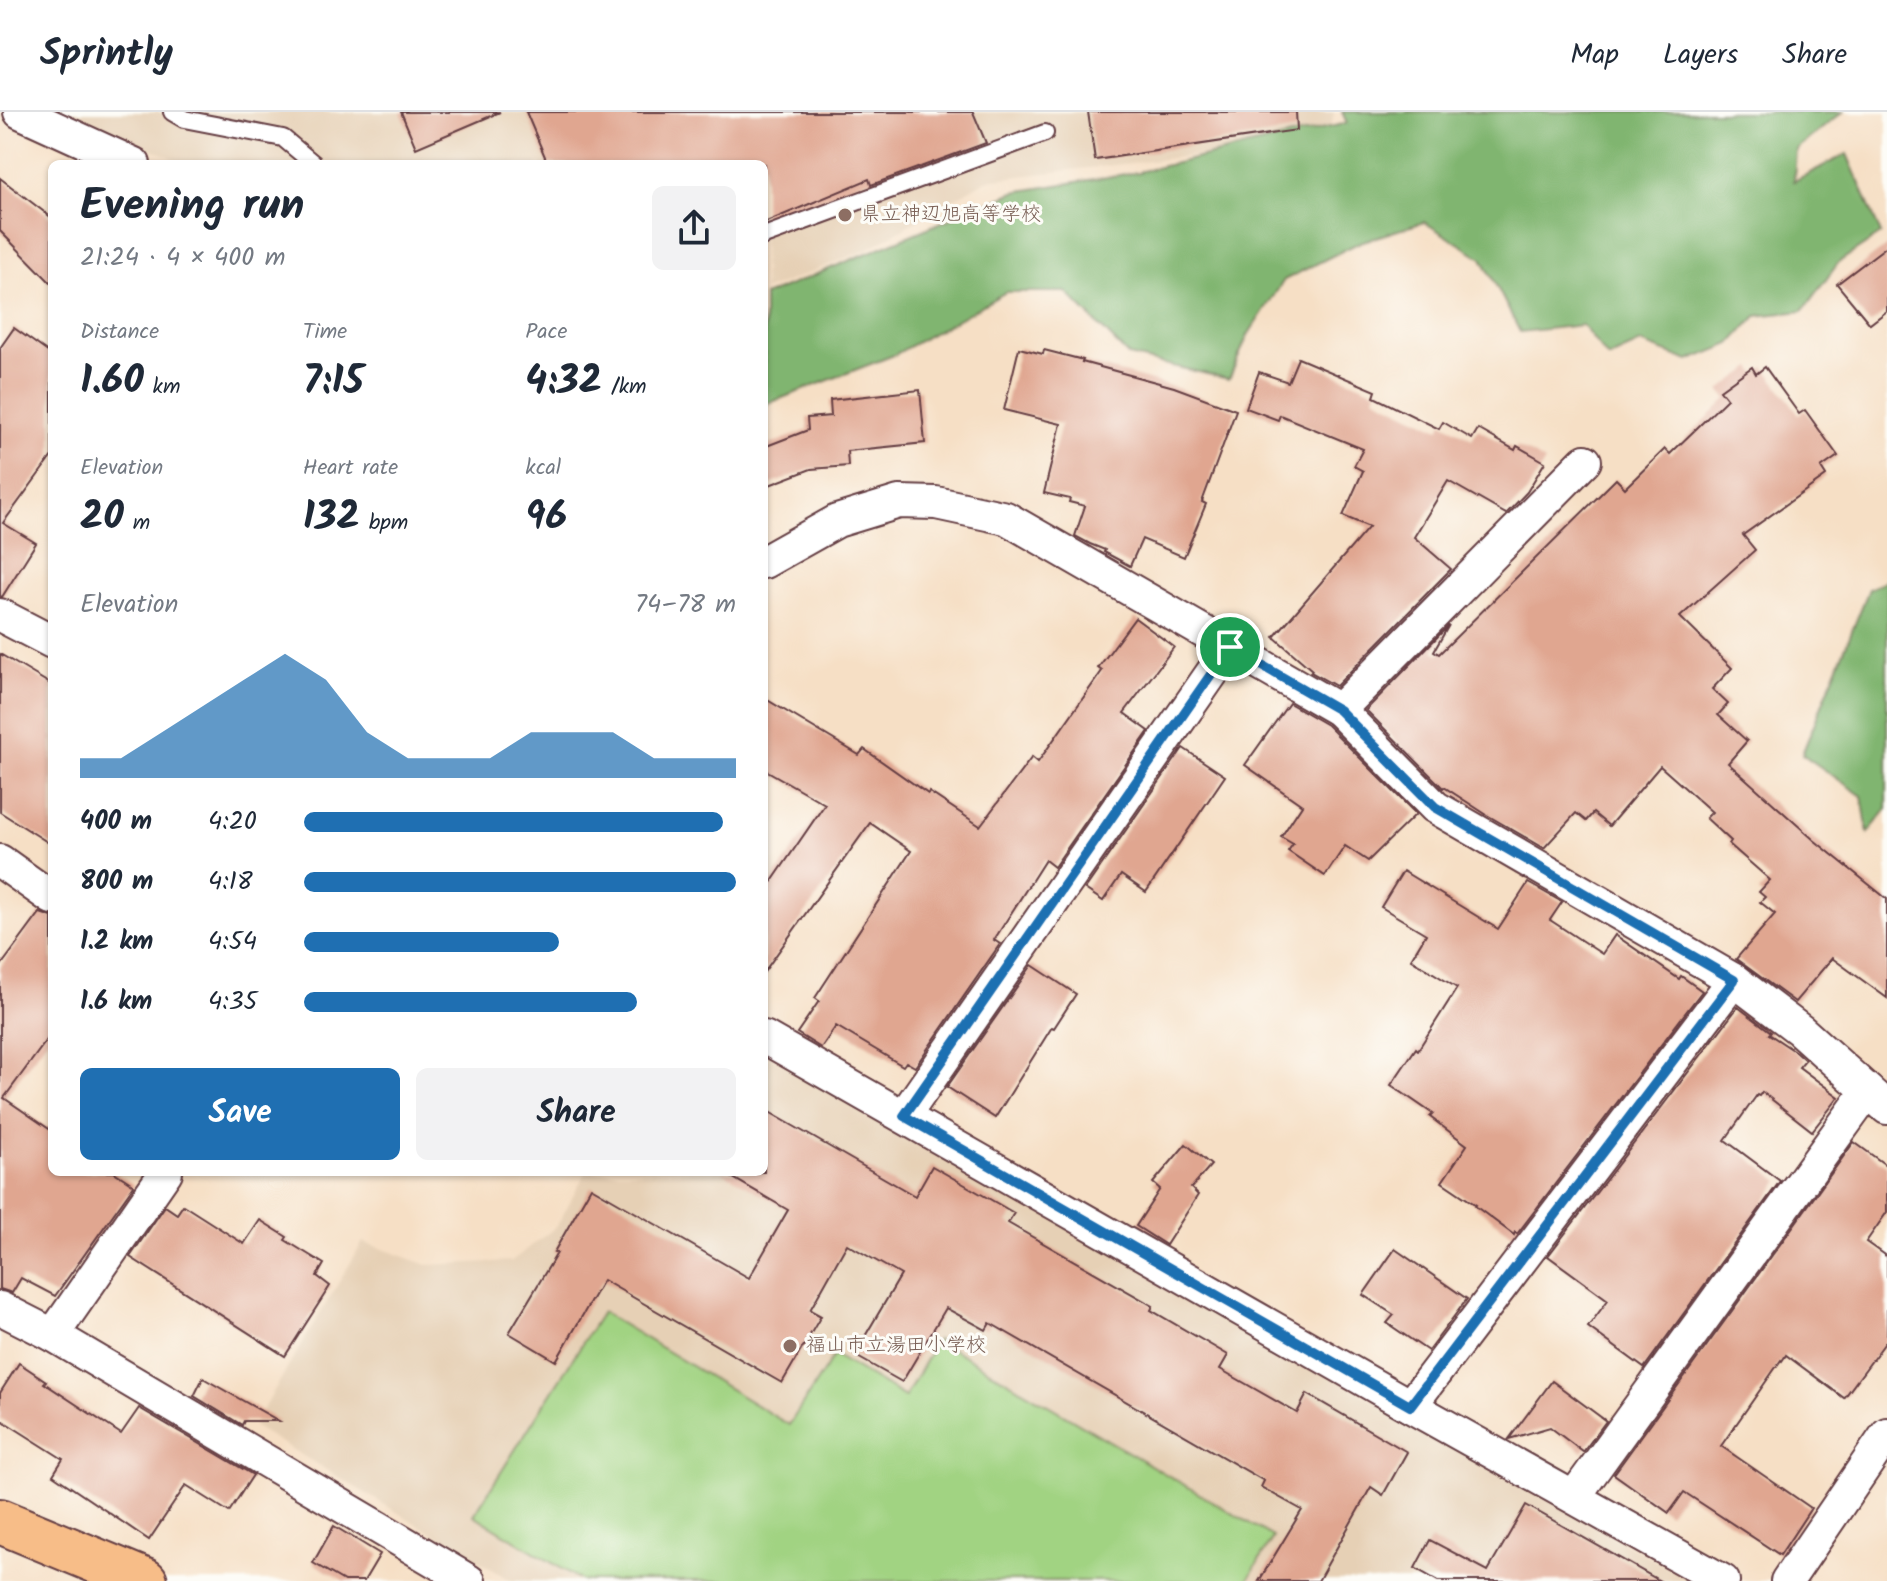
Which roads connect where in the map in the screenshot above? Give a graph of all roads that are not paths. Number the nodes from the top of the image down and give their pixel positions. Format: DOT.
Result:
graph roads {
  1 [pos="20,112"];
  2 [pos="172,112"];
  3 [pos="1045,133"];
  4 [pos="125,160"];
  5 [pos="309,160"];
  6 [pos="768,235"];
  7 [pos="1585,461"];
  8 [pos="768,560"];
  9 [pos="0,615"];
  10 [pos="48,640"];
  11 [pos="1230,647"];
  12 [pos="1339,710"];
  13 [pos="0,861"];
  14 [pos="48,895"];
  15 [pos="1734,980"];
  16 [pos="768,1039"];
  17 [pos="1878,1100"];
  18 [pos="904,1116"];
  19 [pos="163,1176"];
  20 [pos="0,1308"];
  21 [pos="53,1335"];
  22 [pos="1410,1406"];
  23 [pos="1887,1434"];
  24 [pos="1574,1497"];
  25 [pos="0,1521"];
  26 [pos="145,1581"];
  27 [pos="469,1581"];
  28 [pos="1723,1581"];
  29 [pos="1787,1581"];
  1 -- 4 [label="street"];
  2 -- 5 [label="lane"];
  3 -- 6 [label="lane"];
  7 -- 12 [label="street"];
  8 -- 11 [label="street"];
  9 -- 10 [label="street"];
  11 -- 12 [label="street"];
  11 -- 18 [label="street"];
  12 -- 15 [label="street"];
  13 -- 14 [label="street"];
  15 -- 17 [label="street"];
  15 -- 22 [label="street"];
  16 -- 18 [label="street"];
  17 -- 24 [label="street"];
  18 -- 22 [label="street"];
  19 -- 21 [label="street"];
  20 -- 21 [label="street"];
  21 -- 27 [label="street"];
  22 -- 24 [label="street"];
  23 -- 29 [label="street"];
  24 -- 28 [label="street"];
  25 -- 26 [label="highway"];
}
